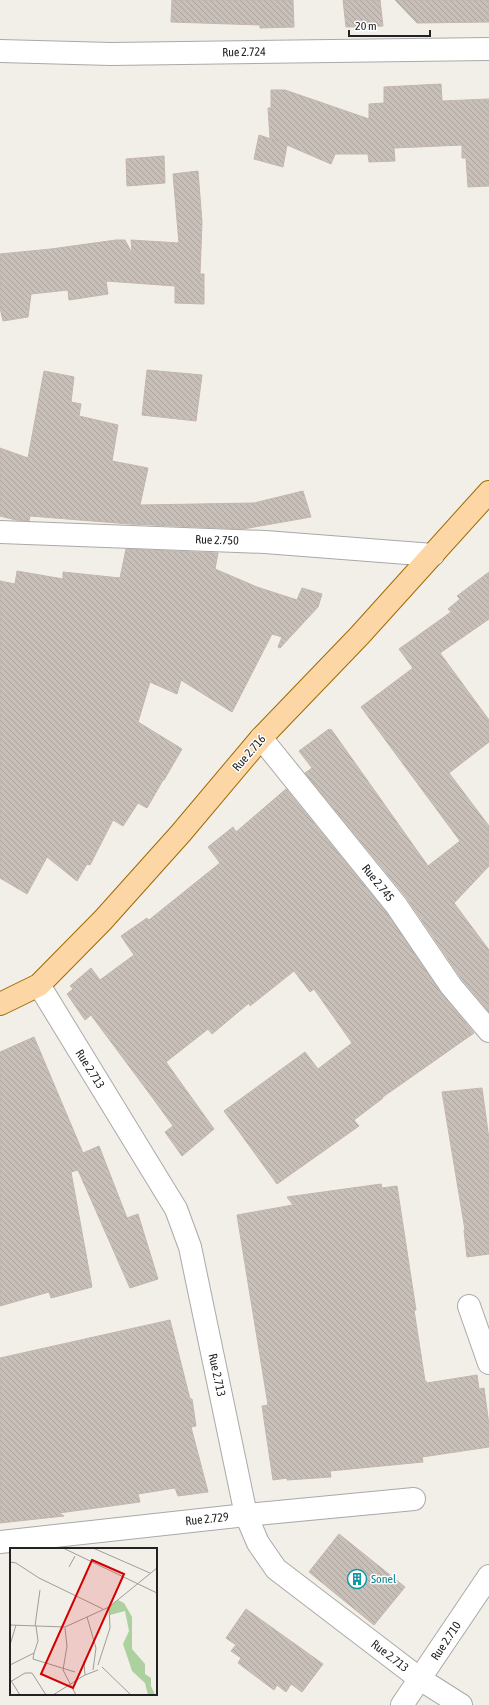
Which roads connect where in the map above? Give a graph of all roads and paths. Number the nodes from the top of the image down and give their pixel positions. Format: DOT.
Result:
graph roads {
  1 [pos="489,49"];
  2 [pos="0,51"];
  3 [pos="489,494"];
  4 [pos="0,532"];
  5 [pos="433,554"];
  6 [pos="262,738"];
  7 [pos="39,985"];
  8 [pos="0,1004"];
  9 [pos="489,1031"];
  10 [pos="469,1306"];
  11 [pos="489,1363"];
  12 [pos="414,1499"];
  13 [pos="246,1515"];
  14 [pos="0,1542"];
  15 [pos="489,1576"];
  16 [pos="420,1679"];
  17 [pos="402,1705"];
  18 [pos="461,1705"];
  1 -- 2 [label="street, Rue 2.724"];
  3 -- 5 [label="main road, Rue 2.716"];
  4 -- 5 [label="street, Rue 2.750"];
  5 -- 6 [label="main road, Rue 2.716"];
  6 -- 7 [label="main road, Rue 2.716"];
  6 -- 9 [label="street, Rue 2.745"];
  7 -- 8 [label="main road, Rue 2.716"];
  7 -- 13 [label="street, Rue 2.713"];
  10 -- 11 [label="street"];
  12 -- 13 [label="street, Rue 2.729"];
  13 -- 14 [label="street, Rue 2.729"];
  13 -- 16 [label="street, Rue 2.713"];
  15 -- 16 [label="street, Rue 2.710"];
  16 -- 17 [label="street, Rue 2.710"];
  16 -- 18 [label="street, Rue 2.713"];
}
